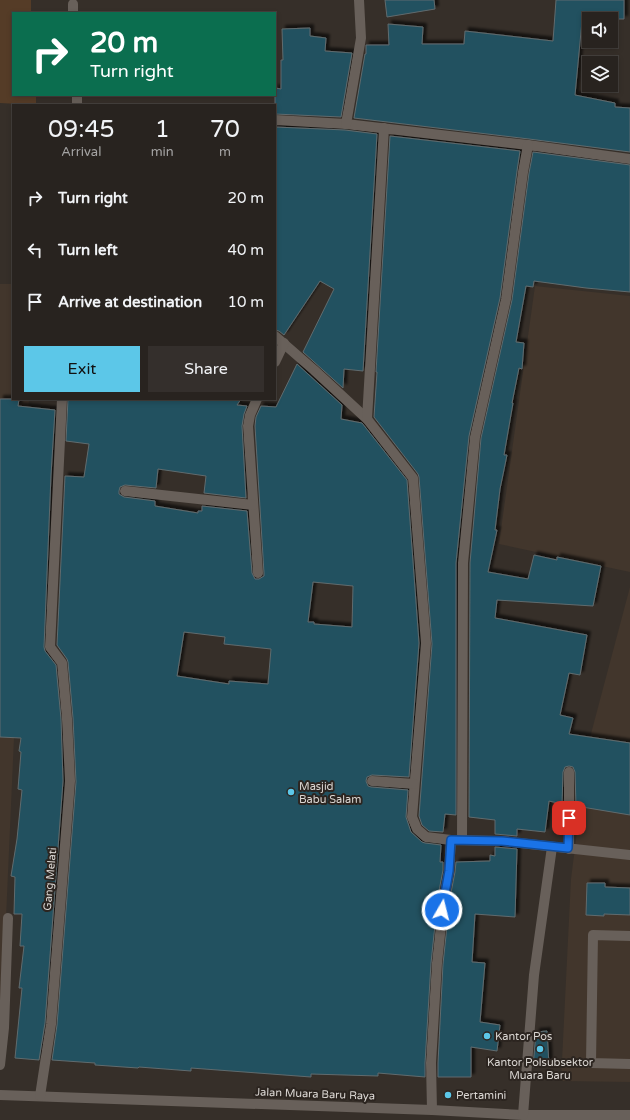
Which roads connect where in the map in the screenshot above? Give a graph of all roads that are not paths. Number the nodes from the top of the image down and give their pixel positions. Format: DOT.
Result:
graph roads {
  1 [pos="359,0"];
  2 [pos="276,120"];
  3 [pos="346,124"];
  4 [pos="384,128"];
  5 [pos="528,145"];
  6 [pos="630,159"];
  7 [pos="276,337"];
  8 [pos="284,343"];
  9 [pos="276,360"];
  10 [pos="62,400"];
  11 [pos="258,400"];
  12 [pos="367,419"];
  13 [pos="125,491"];
  14 [pos="253,505"];
  15 [pos="258,573"];
  16 [pos="569,772"];
  17 [pos="372,781"];
  18 [pos="414,784"];
  19 [pos="451,840"];
  20 [pos="462,840"];
  21 [pos="552,847"];
  22 [pos="568,848"];
  23 [pos="630,855"];
  24 [pos="8,918"];
  25 [pos="630,936"];
  26 [pos="630,1064"];
  27 [pos="0,1065"];
  28 [pos="0,1095"];
  29 [pos="40,1096"];
  30 [pos="432,1110"];
  31 [pos="523,1114"];
  32 [pos="630,1115"];
  1 -- 3 [label="street"];
  2 -- 3 [label="street"];
  3 -- 4 [label="street"];
  4 -- 5 [label="street"];
  4 -- 12 [label="street"];
  5 -- 6 [label="street"];
  5 -- 20 [label="street"];
  7 -- 8 [label="street"];
  8 -- 9 [label="street"];
  8 -- 12 [label="street"];
  10 -- 29 [label="street, Gang Melati"];
  11 -- 14 [label="street"];
  12 -- 18 [label="street"];
  13 -- 14 [label="street"];
  14 -- 15 [label="street"];
  16 -- 22 [label="street"];
  17 -- 18 [label="street"];
  18 -- 19 [label="street"];
  19 -- 20 [label="street"];
  19 -- 30 [label="street"];
  20 -- 21 [label="street"];
  21 -- 22 [label="street"];
  21 -- 31 [label="street"];
  22 -- 23 [label="street"];
  24 -- 27 [label="street"];
  25 -- 26 [label="street"];
  28 -- 29 [label="street, Jalan Muara Baru Raya"];
  29 -- 30 [label="street, Jalan Muara Baru Raya"];
  30 -- 31 [label="street, Jalan Muara Baru Raya"];
  31 -- 32 [label="street, Jalan Muara Baru Raya"];
}
